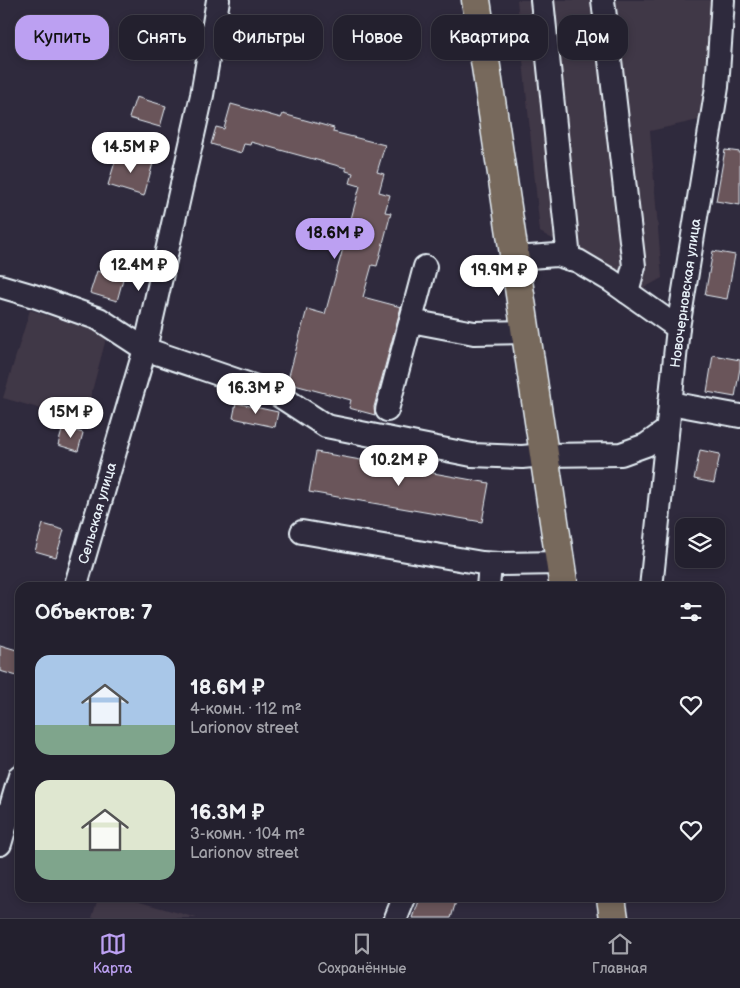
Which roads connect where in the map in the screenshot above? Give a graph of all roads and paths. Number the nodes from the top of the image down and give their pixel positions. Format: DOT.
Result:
graph roads {
  1 [pos="218,0"];
  2 [pos="476,0"];
  3 [pos="542,0"];
  4 [pos="603,0"];
  5 [pos="723,0"];
  6 [pos="515,258"];
  7 [pos="569,259"];
  8 [pos="425,267"];
  9 [pos="0,286"];
  10 [pos="627,292"];
  11 [pos="411,321"];
  12 [pos="678,328"];
  13 [pos="526,332"];
  14 [pos="145,350"];
  15 [pos="670,403"];
  16 [pos="387,410"];
  17 [pos="740,416"];
  18 [pos="667,430"];
  19 [pos="544,454"];
  20 [pos="302,532"];
  21 [pos="490,564"];
  22 [pos="562,575"];
  23 [pos="78,582"];
  24 [pos="488,582"];
  25 [pos="652,582"];
  26 [pos="15,793"];
  27 [pos="0,844"];
  28 [pos="402,902"];
  29 [pos="612,902"];
  30 [pos="396,918"];
  31 [pos="614,918"];
  1 -- 14 [label="street, Сельская улица"];
  2 -- 6 [label="main road"];
  3 -- 7 [label="street"];
  4 -- 10 [label="street"];
  5 -- 12 [label="street, Новочерновская улица"];
  6 -- 7 [label="street"];
  6 -- 13 [label="main road"];
  7 -- 10 [label="street"];
  8 -- 11 [label="street"];
  9 -- 14 [label="street"];
  10 -- 12 [label="street"];
  11 -- 13 [label="street"];
  11 -- 16 [label="street"];
  12 -- 15 [label="street, Новочерновская улица"];
  13 -- 19 [label="main road"];
  14 -- 19 [label="street"];
  14 -- 23 [label="street, Сельская улица"];
  15 -- 17 [label="street"];
  15 -- 18 [label="street, Новочерновская улица"];
  18 -- 19 [label="street"];
  18 -- 25 [label="street, Новочерновская улица"];
  19 -- 22 [label="main road"];
  20 -- 21 [label="street"];
  21 -- 22 [label="street"];
  21 -- 24 [label="street"];
  26 -- 27 [label="street"];
  28 -- 30 [label="street"];
  29 -- 31 [label="main road"];
}
